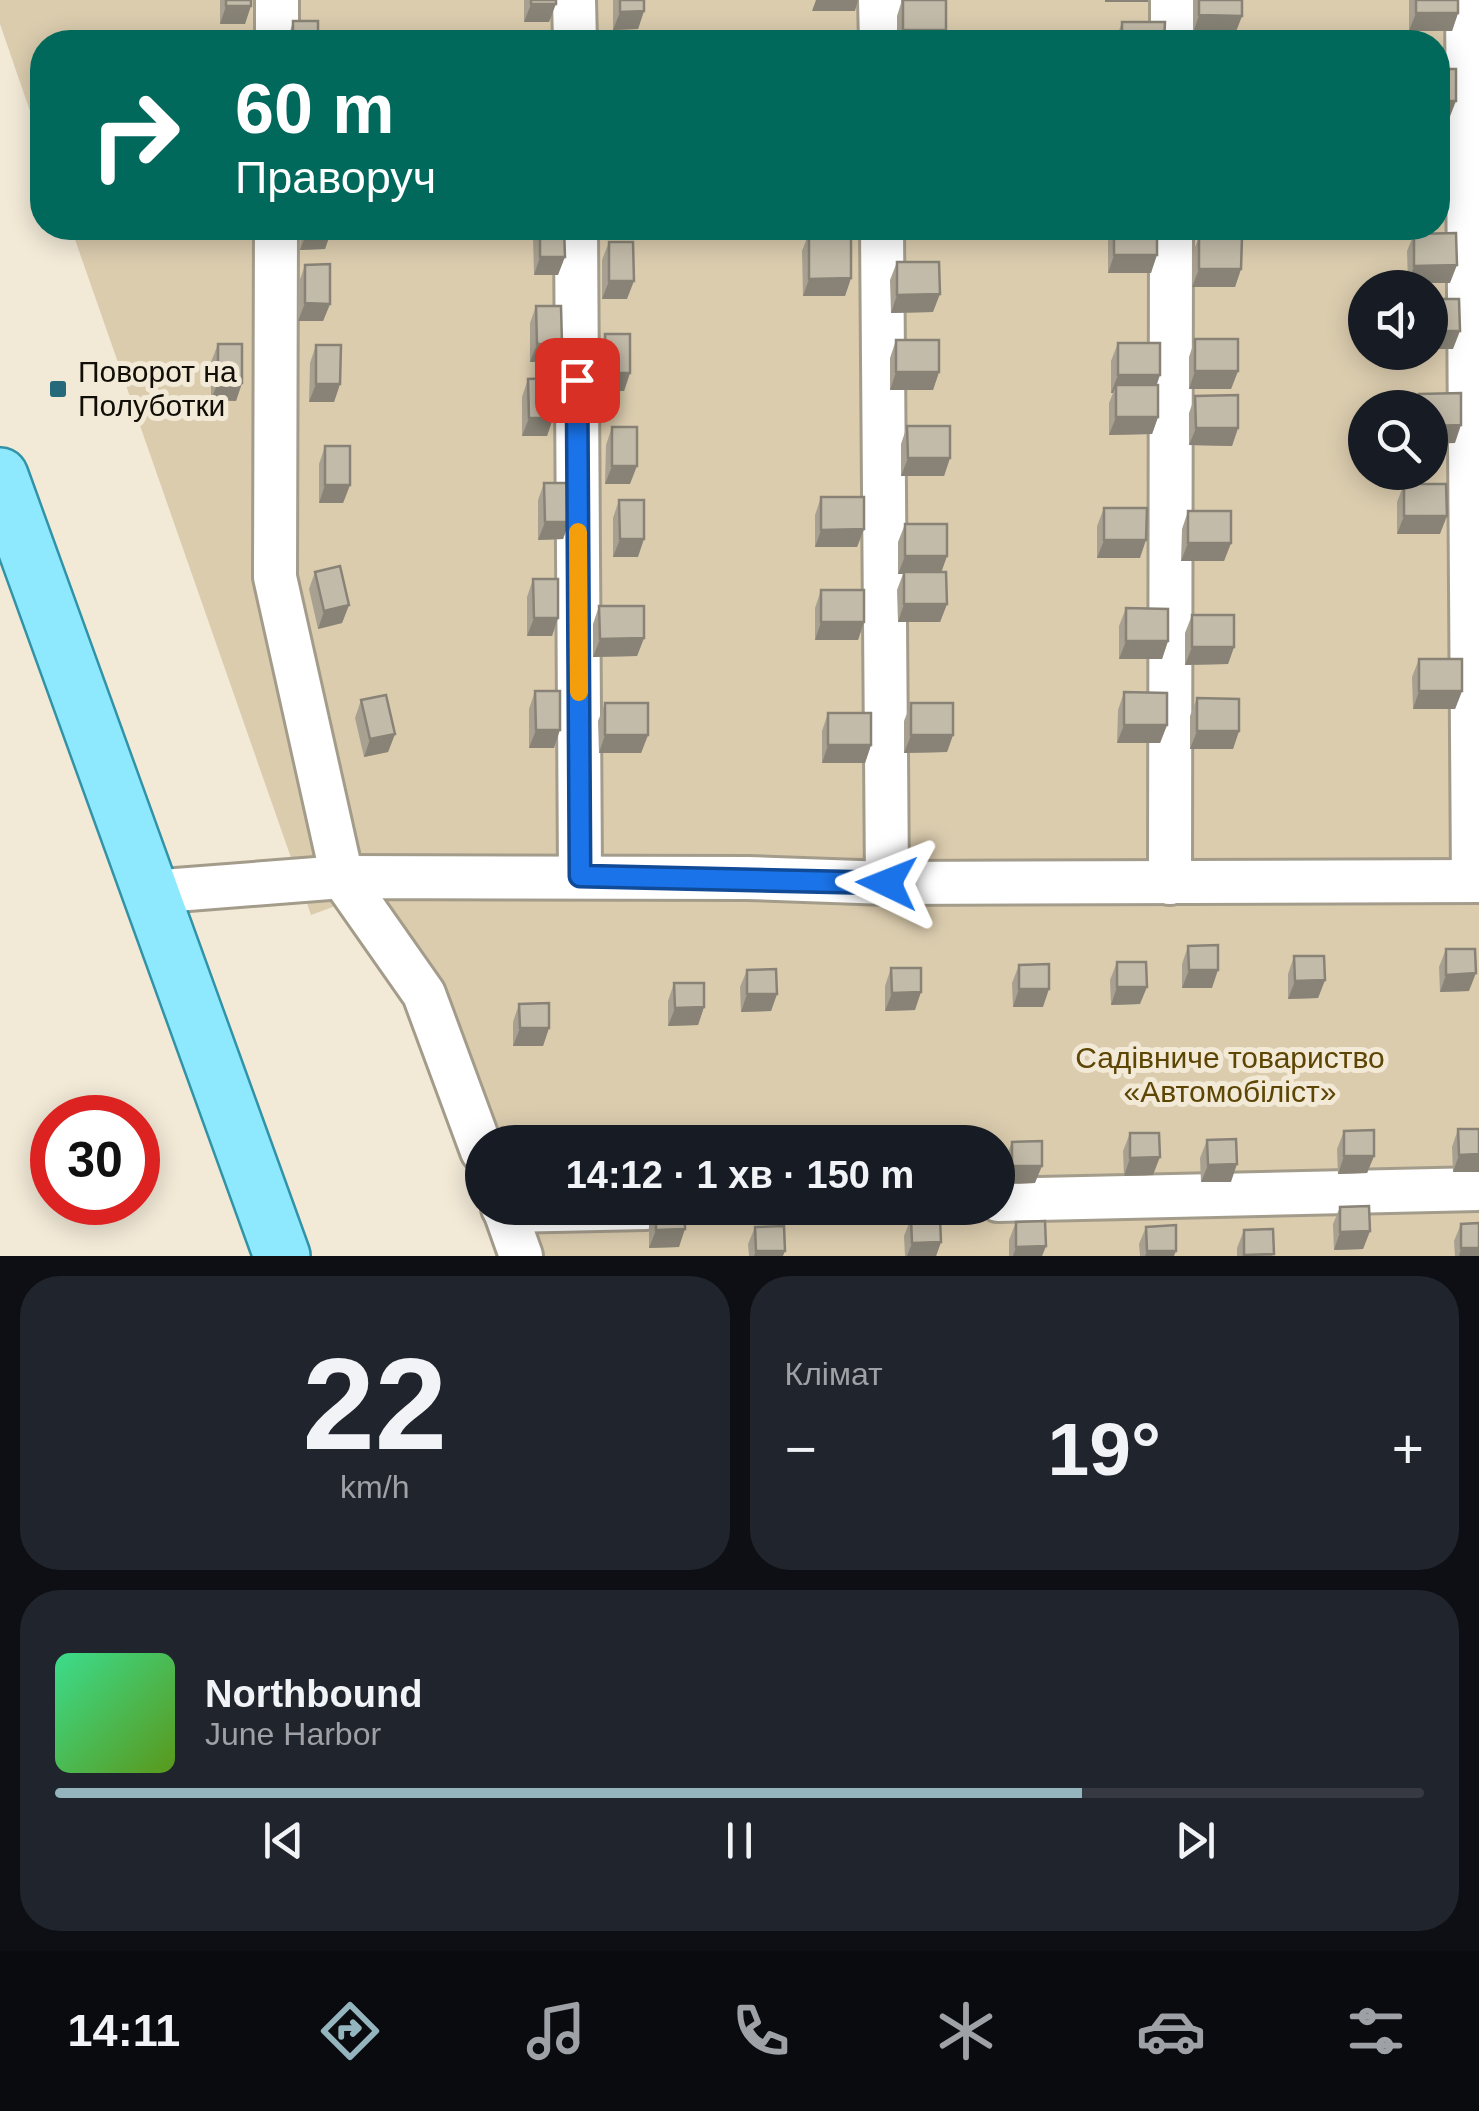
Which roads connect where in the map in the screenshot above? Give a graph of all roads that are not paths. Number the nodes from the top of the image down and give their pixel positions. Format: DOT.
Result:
graph roads {
  1 [pos="277,0"];
  2 [pos="574,0"];
  3 [pos="880,0"];
  4 [pos="1172,0"];
  5 [pos="1467,0"];
  6 [pos="277,30"];
  7 [pos="575,30"];
  8 [pos="881,30"];
  9 [pos="1172,30"];
  10 [pos="276,240"];
  11 [pos="576,240"];
  12 [pos="882,240"];
  13 [pos="1171,240"];
  14 [pos="0,476"];
  15 [pos="580,876"];
  16 [pos="342,877"];
  17 [pos="1476,881"];
  18 [pos="887,883"];
  19 [pos="1170,883"];
  20 [pos="150,892"];
  21 [pos="472,1125"];
  22 [pos="1479,1189"];
  23 [pos="1015,1200"];
  24 [pos="510,1225"];
  25 [pos="282,1256"];
  26 [pos="521,1256"];
  1 -- 6 [label="street"];
  2 -- 7 [label="street"];
  3 -- 8 [label="street"];
  4 -- 9 [label="street"];
  5 -- 17 [label="street"];
  10 -- 16 [label="street"];
  11 -- 15 [label="street"];
  12 -- 18 [label="street"];
  13 -- 19 [label="street"];
  14 -- 20 [label="main road"];
  15 -- 16 [label="street"];
  15 -- 18 [label="street"];
  16 -- 20 [label="street"];
  16 -- 21 [label="street"];
  17 -- 19 [label="street"];
  18 -- 19 [label="street"];
  20 -- 25 [label="main road"];
  22 -- 23 [label="street"];
  24 -- 26 [label="street"];
}
